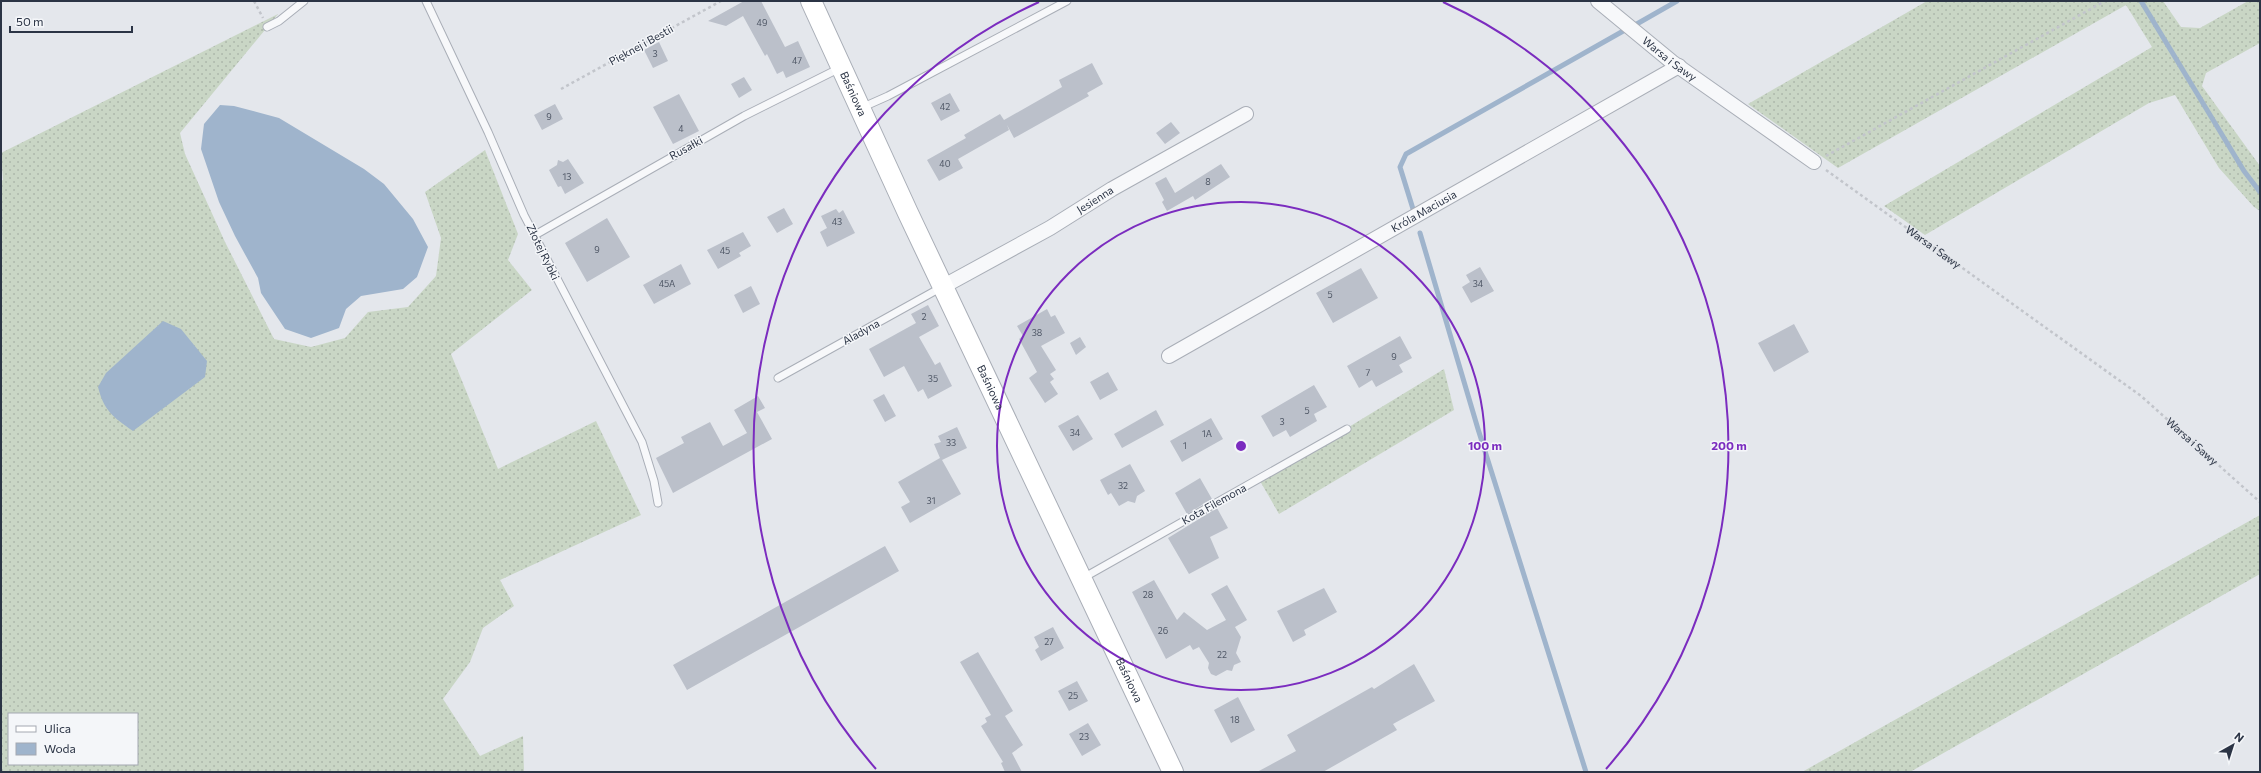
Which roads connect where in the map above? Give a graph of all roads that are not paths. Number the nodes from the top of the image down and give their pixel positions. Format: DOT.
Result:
graph roads {
  1 [pos="304,1"];
  2 [pos="426,1"];
  3 [pos="811,1"];
  4 [pos="1067,1"];
  5 [pos="1598,1"];
  6 [pos="267,27"];
  7 [pos="1678,66"];
  8 [pos="840,68"];
  9 [pos="860,108"];
  10 [pos="1246,114"];
  11 [pos="1814,162"];
  12 [pos="535,235"];
  13 [pos="944,286"];
  14 [pos="1169,356"];
  15 [pos="778,378"];
  16 [pos="1348,429"];
  17 [pos="658,504"];
  18 [pos="1081,579"];
  19 [pos="1173,772"];
  1 -- 6 [label="lane"];
  2 -- 12 [label="lane, Złotej Rybki"];
  3 -- 8 [label="main road, Baśniowa"];
  4 -- 9 [label="lane"];
  5 -- 7 [label="street, Warsa i Sawy"];
  7 -- 11 [label="street, Warsa i Sawy"];
  7 -- 14 [label="street, Króla Maciusia"];
  8 -- 9 [label="main road, Baśniowa"];
  8 -- 12 [label="lane, Rusałki"];
  9 -- 13 [label="main road, Baśniowa"];
  10 -- 13 [label="street, Jesienna"];
  12 -- 17 [label="lane, Złotej Rybki"];
  13 -- 15 [label="lane, Aladyna"];
  13 -- 18 [label="main road, Baśniowa"];
  16 -- 18 [label="lane, Kota Filemona"];
  18 -- 19 [label="main road, Baśniowa"];
}
